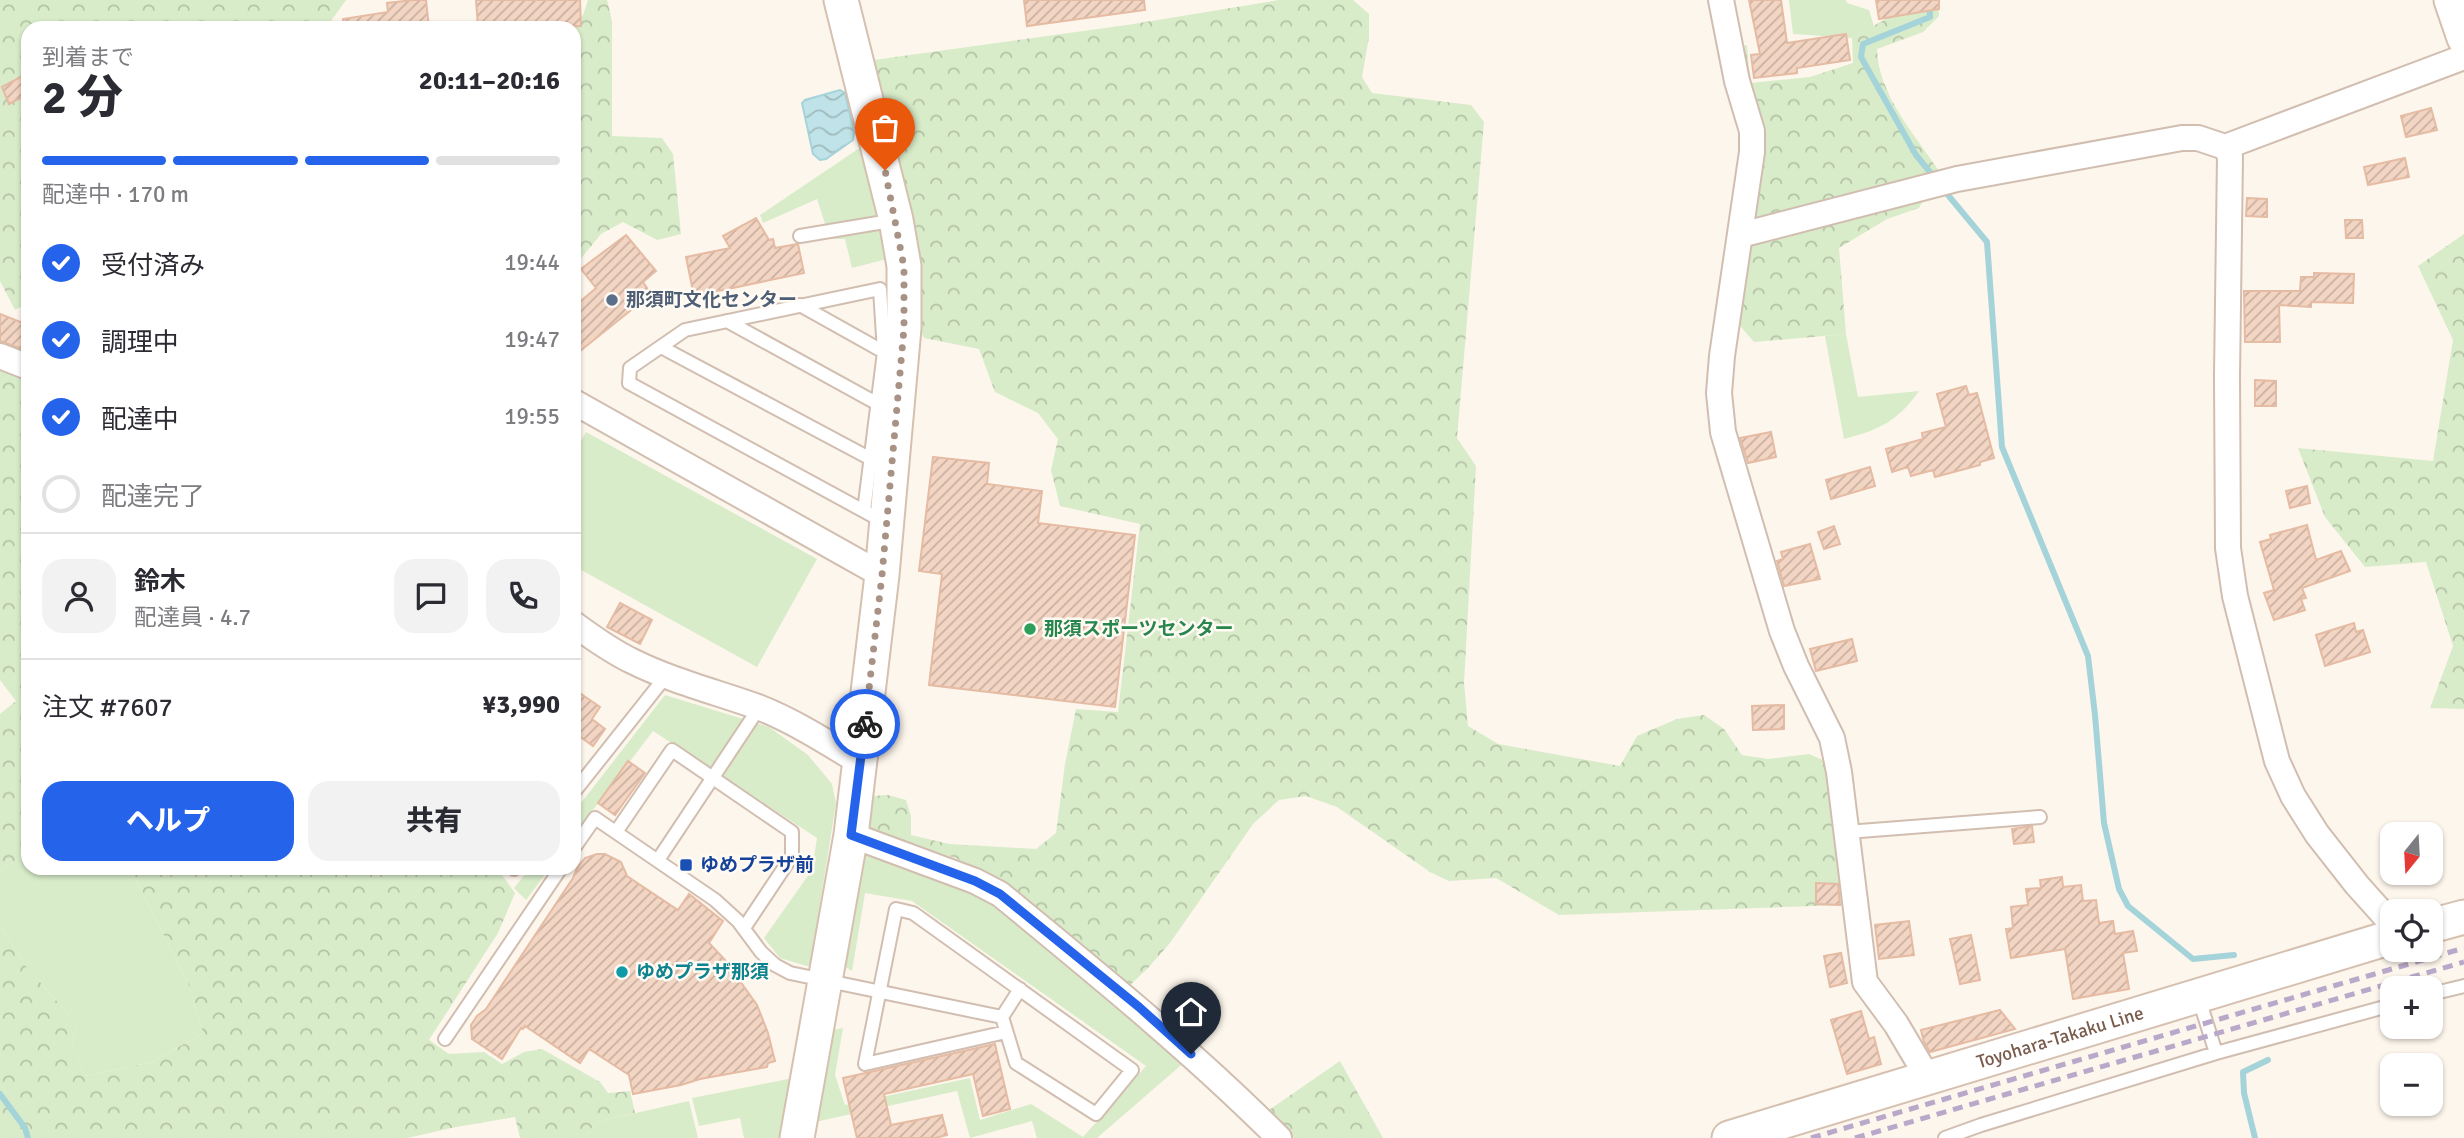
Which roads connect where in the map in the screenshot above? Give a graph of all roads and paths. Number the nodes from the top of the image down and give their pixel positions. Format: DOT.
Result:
graph roads {
  1 [pos="841,0"];
  2 [pos="1721,0"];
  3 [pos="2451,0"];
  4 [pos="2464,38"];
  5 [pos="2464,57"];
  6 [pos="2225,147"];
  7 [pos="896,220"];
  8 [pos="1741,235"];
  9 [pos="800,236"];
  10 [pos="800,305"];
  11 [pos="727,321"];
  12 [pos="661,346"];
  13 [pos="884,352"];
  14 [pos="0,356"];
  15 [pos="21,364"];
  16 [pos="878,404"];
  17 [pos="581,406"];
  18 [pos="871,458"];
  19 [pos="876,518"];
  20 [pos="882,575"];
  21 [pos="581,629"];
  22 [pos="666,676"];
  23 [pos="759,708"];
  24 [pos="861,763"];
  25 [pos="713,777"];
  26 [pos="581,783"];
  27 [pos="2040,817"];
  28 [pos="617,832"];
  29 [pos="1847,832"];
  30 [pos="851,835"];
  31 [pos="581,838"];
  32 [pos="657,860"];
  33 [pos="556,875"];
  34 [pos="2380,911"];
  35 [pos="2464,917"];
  36 [pos="2443,923"];
  37 [pos="744,928"];
  38 [pos="2380,941"];
  39 [pos="826,981"];
  40 [pos="2464,986"];
  41 [pos="1020,989"];
  42 [pos="880,992"];
  43 [pos="2443,992"];
  44 [pos="2198,996"];
  45 [pos="2380,1008"];
  46 [pos="1002,1017"];
  47 [pos="1006,1032"];
  48 [pos="444,1039"];
  49 [pos="2216,1053"];
  50 [pos="1928,1078"];
  51 [pos="797,1138"];
  52 [pos="1279,1138"];
  53 [pos="1729,1138"];
  54 [pos="1945,1138"];
  1 -- 7 [label="street"];
  2 -- 8 [label="street"];
  3 -- 4 [label="street"];
  5 -- 6 [label="street"];
  6 -- 8 [label="street"];
  6 -- 34 [label="street"];
  7 -- 9 [label="lane"];
  7 -- 19 [label="street"];
  8 -- 29 [label="street"];
  10 -- 11 [label="lane"];
  10 -- 13 [label="lane"];
  10 -- 13 [label="lane"];
  11 -- 12 [label="lane"];
  11 -- 16 [label="lane"];
  12 -- 18 [label="lane"];
  12 -- 19 [label="lane"];
  13 -- 16 [label="lane"];
  14 -- 15 [label="street"];
  16 -- 18 [label="lane"];
  17 -- 20 [label="street"];
  18 -- 19 [label="lane"];
  19 -- 20 [label="street"];
  20 -- 24 [label="street"];
  21 -- 22 [label="street"];
  22 -- 23 [label="street"];
  22 -- 26 [label="lane"];
  23 -- 24 [label="street"];
  23 -- 25 [label="lane"];
  24 -- 30 [label="street"];
  25 -- 28 [label="lane"];
  25 -- 32 [label="lane"];
  25 -- 37 [label="lane"];
  27 -- 29 [label="lane"];
  28 -- 31 [label="lane"];
  28 -- 32 [label="lane"];
  29 -- 50 [label="street"];
  30 -- 39 [label="street"];
  30 -- 52 [label="street"];
  32 -- 37 [label="lane"];
  33 -- 48 [label="lane"];
  35 -- 36 [label="street"];
  37 -- 39 [label="lane"];
  38 -- 44 [label="street, Toyohara-Takaku Line"];
  39 -- 42 [label="lane"];
  39 -- 51 [label="street"];
  40 -- 43 [label="lane"];
  41 -- 42 [label="lane"];
  41 -- 46 [label="lane"];
  41 -- 47 [label="lane"];
  42 -- 46 [label="lane"];
  42 -- 47 [label="lane"];
  44 -- 49 [label="lane"];
  44 -- 50 [label="street, Toyohara-Takaku Line"];
  45 -- 49 [label="lane"];
  46 -- 47 [label="lane"];
  49 -- 54 [label="lane"];
  50 -- 53 [label="street, Toyohara-Takaku Line"];
}
